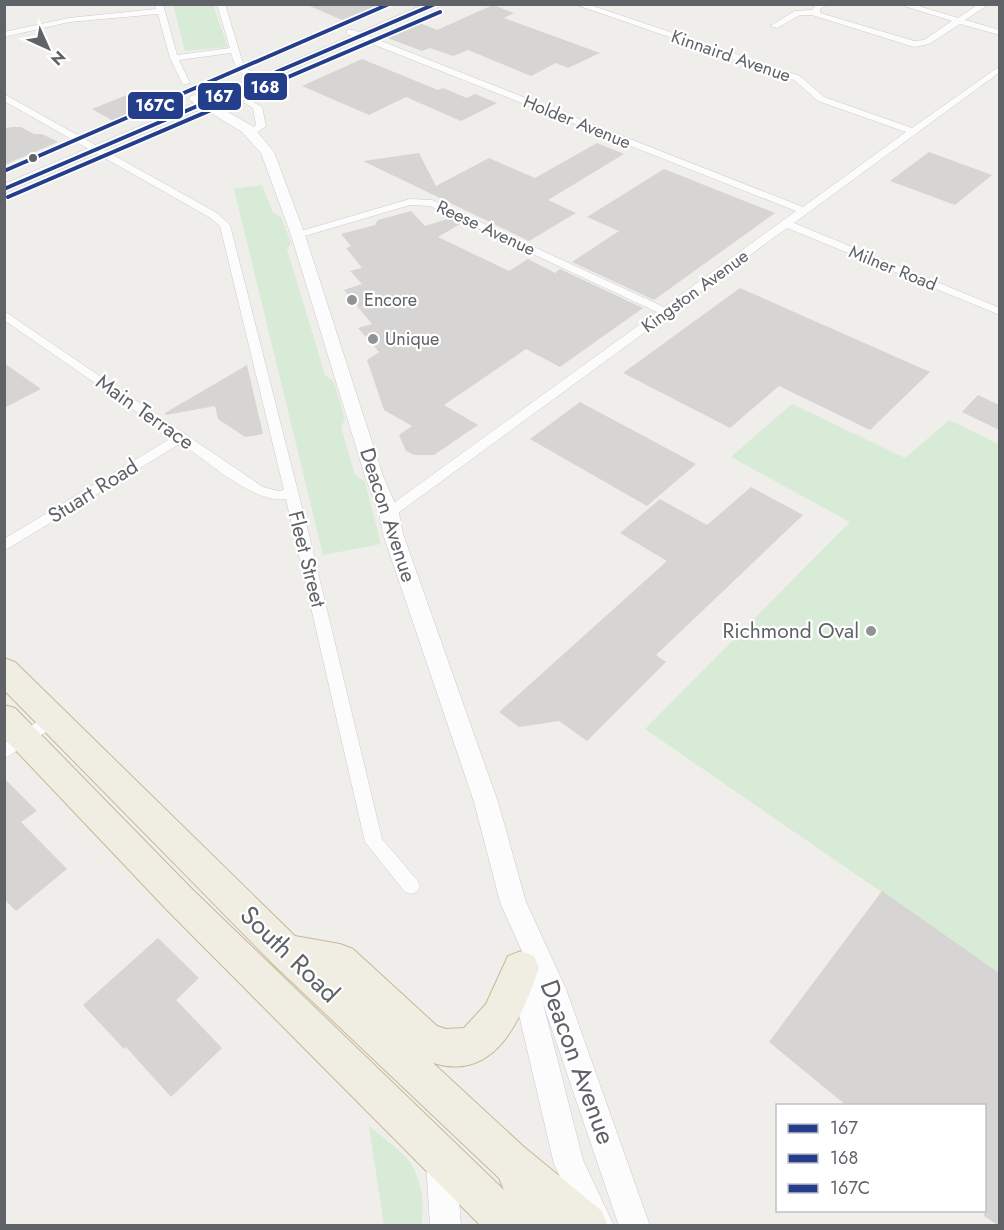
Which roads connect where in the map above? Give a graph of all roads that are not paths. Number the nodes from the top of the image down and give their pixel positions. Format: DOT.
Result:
graph roads {
  1 [pos="221,4"];
  2 [pos="412,4"];
  3 [pos="436,4"];
  4 [pos="578,4"];
  5 [pos="824,4"];
  6 [pos="902,4"];
  7 [pos="985,4"];
  8 [pos="160,8"];
  9 [pos="815,12"];
  10 [pos="958,21"];
  11 [pos="774,26"];
  12 [pos="999,33"];
  13 [pos="355,34"];
  14 [pos="4,35"];
  15 [pos="235,50"];
  16 [pos="174,58"];
  17 [pos="999,68"];
  18 [pos="255,78"];
  19 [pos="186,84"];
  20 [pos="4,97"];
  21 [pos="199,102"];
  22 [pos="248,102"];
  23 [pos="912,131"];
  24 [pos="252,133"];
  25 [pos="93,147"];
  26 [pos="4,181"];
  27 [pos="4,189"];
  28 [pos="804,211"];
  29 [pos="786,224"];
  30 [pos="298,235"];
  31 [pos="999,298"];
  32 [pos="994,310"];
  33 [pos="666,312"];
  34 [pos="4,314"];
  35 [pos="182,437"];
  36 [pos="291,494"];
  37 [pos="389,513"];
  38 [pos="4,546"];
  39 [pos="4,670"];
  40 [pos="22,731"];
  41 [pos="411,886"];
  42 [pos="513,902"];
  43 [pos="286,952"];
  44 [pos="521,968"];
  45 [pos="441,1156"];
  46 [pos="510,1161"];
  47 [pos="506,1223"];
  48 [pos="446,1226"];
  49 [pos="543,1226"];
  50 [pos="587,1226"];
  51 [pos="600,1226"];
  52 [pos="635,1226"];
  1 -- 15 [label="street"];
  2 -- 13 [label="street"];
  3 -- 13 [label="street"];
  4 -- 23 [label="street, Kinnaird Avenue"];
  5 -- 9 [label="street"];
  6 -- 10 [label="street"];
  7 -- 10 [label="street"];
  8 -- 14 [label="street"];
  8 -- 16 [label="street"];
  9 -- 10 [label="street"];
  9 -- 11 [label="street"];
  10 -- 12 [label="street"];
  13 -- 18 [label="street"];
  13 -- 28 [label="street, Holder Avenue"];
  15 -- 16 [label="street"];
  15 -- 18 [label="street"];
  16 -- 19 [label="street"];
  17 -- 23 [label="street, Kingston Avenue"];
  18 -- 21 [label="street"];
  20 -- 25 [label="street"];
  21 -- 24 [label="street, Deacon Avenue"];
  21 -- 25 [label="street"];
  22 -- 24 [label="street"];
  23 -- 28 [label="street, Kingston Avenue"];
  24 -- 30 [label="street, Deacon Avenue"];
  25 -- 26 [label="street"];
  25 -- 27 [label="street"];
  25 -- 36 [label="street, Fleet Street"];
  28 -- 29 [label="street, Kingston Avenue"];
  29 -- 32 [label="street, Milner Road"];
  29 -- 33 [label="street, Kingston Avenue"];
  30 -- 33 [label="street, Reese Avenue"];
  30 -- 37 [label="street, Deacon Avenue"];
  31 -- 32 [label="street"];
  33 -- 37 [label="street, Kingston Avenue"];
  34 -- 35 [label="street, Main Terrace"];
  35 -- 36 [label="street, Main Terrace"];
  35 -- 38 [label="street, Stuart Road"];
  36 -- 41 [label="street, Fleet Street"];
  37 -- 42 [label="street, Deacon Avenue"];
  39 -- 40 [label="highway, South Road"];
  40 -- 43 [label="highway, South Road"];
  40 -- 45 [label="highway, South Road"];
  42 -- 44 [label="street, Deacon Avenue"];
  42 -- 52 [label="street, Deacon Avenue"];
  43 -- 44 [label="highway"];
  43 -- 46 [label="highway, South Road"];
  44 -- 51 [label="street, Deacon Avenue"];
  45 -- 47 [label="highway, South Road"];
  45 -- 48 [label="street"];
  46 -- 49 [label="highway"];
  46 -- 50 [label="highway, South Road"];
}
